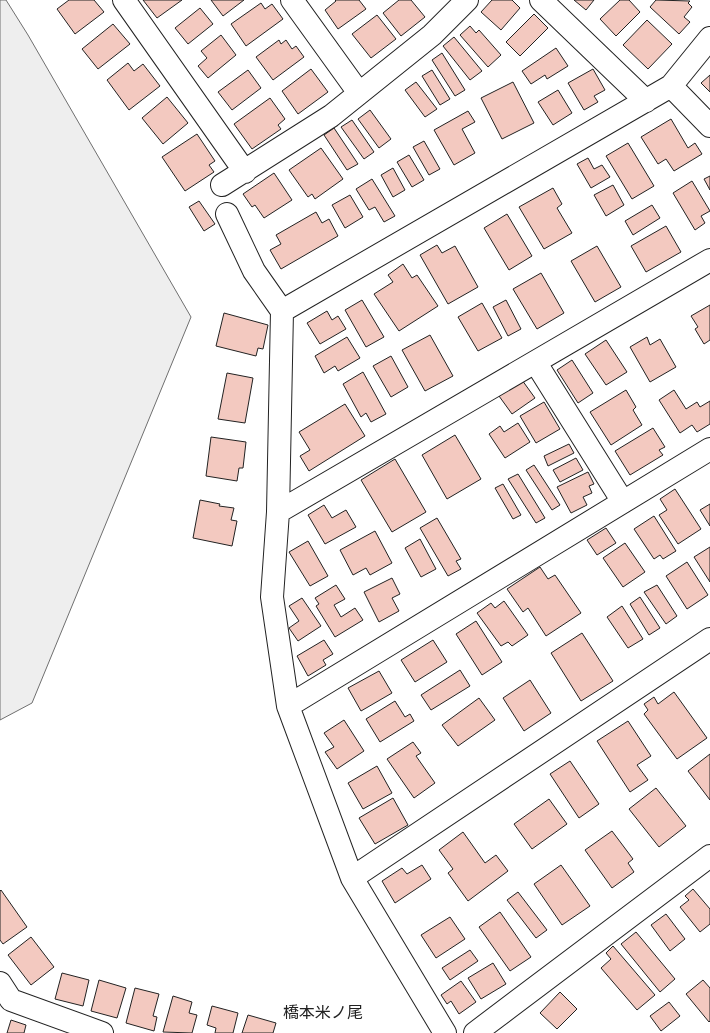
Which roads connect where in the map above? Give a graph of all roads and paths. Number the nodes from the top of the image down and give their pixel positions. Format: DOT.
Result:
graph roads {
  1 [pos="124,0"];
  2 [pos="292,0"];
  3 [pos="467,0"];
  4 [pos="541,0"];
  5 [pos="710,38"];
  6 [pos="672,86"];
  7 [pos="359,93"];
  8 [pos="646,101"];
  9 [pos="710,126"];
  10 [pos="245,172"];
  11 [pos="222,185"];
  12 [pos="226,214"];
  13 [pos="710,260"];
  14 [pos="282,311"];
  15 [pos="536,362"];
  16 [pos="710,449"];
  17 [pos="623,502"];
  18 [pos="278,512"];
  19 [pos="710,639"];
  20 [pos="288,706"];
  21 [pos="710,856"];
  22 [pos="352,878"];
  23 [pos="4,997"];
  24 [pos="102,1033"];
  25 [pos="445,1033"];
  26 [pos="475,1033"];
  1 -- 10 [label="street"];
  2 -- 7 [label="street"];
  3 -- 7 [label="street"];
  4 -- 8 [label="street"];
  5 -- 6 [label="street"];
  6 -- 8 [label="street"];
  6 -- 9 [label="street"];
  7 -- 10 [label="street"];
  8 -- 14 [label="street"];
  10 -- 11 [label="street"];
  12 -- 14 [label="street"];
  13 -- 15 [label="street"];
  14 -- 18 [label="street"];
  15 -- 17 [label="street"];
  15 -- 18 [label="street"];
  16 -- 17 [label="street"];
  17 -- 20 [label="street"];
  18 -- 20 [label="street"];
  19 -- 22 [label="street"];
  20 -- 22 [label="street"];
  21 -- 26 [label="street"];
  22 -- 25 [label="street"];
  23 -- 24 [label="street"];
}
